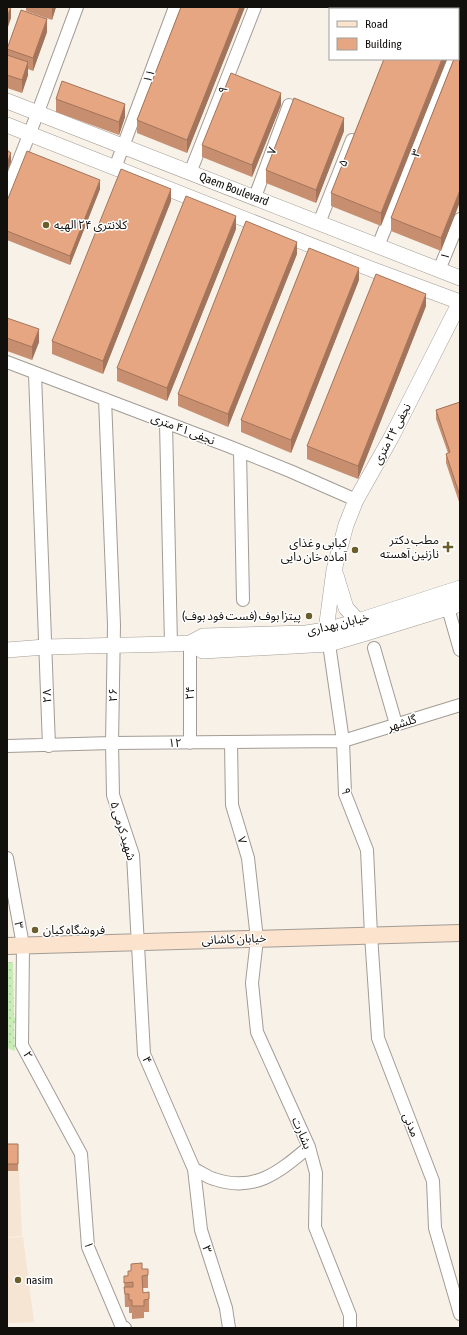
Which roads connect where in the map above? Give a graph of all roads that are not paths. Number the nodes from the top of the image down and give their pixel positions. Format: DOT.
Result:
graph roads {
  1 [pos="77,7"];
  2 [pos="176,7"];
  3 [pos="255,7"];
  4 [pos="454,60"];
  5 [pos="7,101"];
  6 [pos="289,104"];
  7 [pos="38,112"];
  8 [pos="7,125"];
  9 [pos="356,130"];
  10 [pos="30,134"];
  11 [pos="123,146"];
  12 [pos="115,168"];
  13 [pos="190,173"];
  14 [pos="7,191"];
  15 [pos="255,197"];
  16 [pos="460,219"];
  17 [pos="319,223"];
  18 [pos="378,246"];
  19 [pos="439,270"];
  20 [pos="460,278"];
  21 [pos="460,302"];
  22 [pos="7,362"];
  23 [pos="35,374"];
  24 [pos="105,399"];
  25 [pos="166,423"];
  26 [pos="240,450"];
  27 [pos="356,500"];
  28 [pos="334,570"];
  29 [pos="460,588"];
  30 [pos="243,600"];
  31 [pos="454,606"];
  32 [pos="361,628"];
  33 [pos="327,637"];
  34 [pos="190,643"];
  35 [pos="171,644"];
  36 [pos="114,646"];
  37 [pos="45,647"];
  38 [pos="374,648"];
  39 [pos="7,650"];
  40 [pos="460,650"];
  41 [pos="460,705"];
  42 [pos="396,724"];
  43 [pos="343,741"];
  44 [pos="231,742"];
  45 [pos="190,743"];
  46 [pos="112,744"];
  47 [pos="7,746"];
  48 [pos="49,746"];
  49 [pos="7,858"];
  50 [pos="460,933"];
  51 [pos="371,935"];
  52 [pos="257,939"];
  53 [pos="137,942"];
  54 [pos="15,946"];
  55 [pos="309,1147"];
  56 [pos="80,1154"];
  57 [pos="194,1169"];
  58 [pos="460,1314"];
  59 [pos="125,1328"];
  60 [pos="229,1328"];
  61 [pos="350,1328"];
  1 -- 7 [label="street"];
  2 -- 11 [label="street, ۱۱"];
  3 -- 13 [label="street, ۹"];
  4 -- 18 [label="street, ۳"];
  5 -- 7 [label="street, Qaem Boulevard"];
  6 -- 15 [label="street, ۷"];
  7 -- 10 [label="street"];
  7 -- 11 [label="street, Qaem Boulevard"];
  8 -- 10 [label="street, Qaem Boulevard"];
  9 -- 17 [label="street, ۵"];
  10 -- 12 [label="street, Qaem Boulevard"];
  10 -- 14 [label="street"];
  11 -- 12 [label="street, ۱۱"];
  11 -- 13 [label="street, Qaem Boulevard"];
  12 -- 21 [label="street, Qaem Boulevard"];
  13 -- 15 [label="street, Qaem Boulevard"];
  15 -- 17 [label="street, Qaem Boulevard"];
  16 -- 19 [label="street, ۱"];
  17 -- 18 [label="street, Qaem Boulevard"];
  18 -- 19 [label="street, Qaem Boulevard"];
  19 -- 20 [label="street, Qaem Boulevard"];
  21 -- 27 [label="street, نجفی ۲۴ متری"];
  22 -- 23 [label="street, نجفی ۴۱ متری"];
  23 -- 24 [label="street, نجفی ۴۱ متری"];
  23 -- 37 [label="street, ۲۸"];
  24 -- 25 [label="street, نجفی ۴۱ متری"];
  24 -- 36 [label="street, ۲۶"];
  25 -- 26 [label="street, نجفی ۴۱ متری"];
  25 -- 35 [label="street"];
  26 -- 27 [label="street, نجفی ۴۱ متری"];
  26 -- 30 [label="street"];
  27 -- 28 [label="street, نجفی ۲۴ متری"];
  28 -- 32 [label="street"];
  28 -- 33 [label="street, نجفی ۲۴ متری"];
  29 -- 32 [label="street, خیابان بهداری"];
  31 -- 32 [label="street, خیابان بهداری"];
  31 -- 40 [label="street"];
  32 -- 33 [label="street, خیابان بهداری"];
  33 -- 34 [label="street, خیابان بهداری"];
  33 -- 43 [label="street, ۹"];
  34 -- 35 [label="street, خیابان بهداری"];
  34 -- 45 [label="street, ۲۴"];
  35 -- 36 [label="street, خیابان بهداری"];
  36 -- 37 [label="street, خیابان بهداری"];
  36 -- 46 [label="street, ۲۶"];
  37 -- 39 [label="street, خیابان بهداری"];
  37 -- 48 [label="street, ۲۸"];
  38 -- 42 [label="street"];
  41 -- 42 [label="street, گلشهر"];
  42 -- 43 [label="street, گلشهر"];
  43 -- 44 [label="street, ۱۲"];
  43 -- 51 [label="street, ۹"];
  44 -- 45 [label="street, ۱۲"];
  44 -- 52 [label="street, ۷"];
  45 -- 46 [label="street, ۱۲"];
  46 -- 48 [label="street, ۱۲"];
  46 -- 53 [label="street, ۵ شهید کرمی"];
  47 -- 48 [label="street, ۱۲"];
  49 -- 54 [label="street, ۳"];
  50 -- 51 [label="main road, خیابان کاشانی"];
  51 -- 52 [label="main road, خیابان کاشانی"];
  51 -- 58 [label="street, مدنی"];
  52 -- 53 [label="main road, خیابان کاشانی"];
  52 -- 55 [label="street, بشارت"];
  53 -- 54 [label="main road, خیابان کاشانی"];
  53 -- 57 [label="street, ۴"];
  54 -- 56 [label="street, ۲"];
  55 -- 57 [label="street"];
  55 -- 61 [label="street, بشارت"];
  56 -- 59 [label="street, ۱"];
  57 -- 60 [label="street, ۳"];
}
